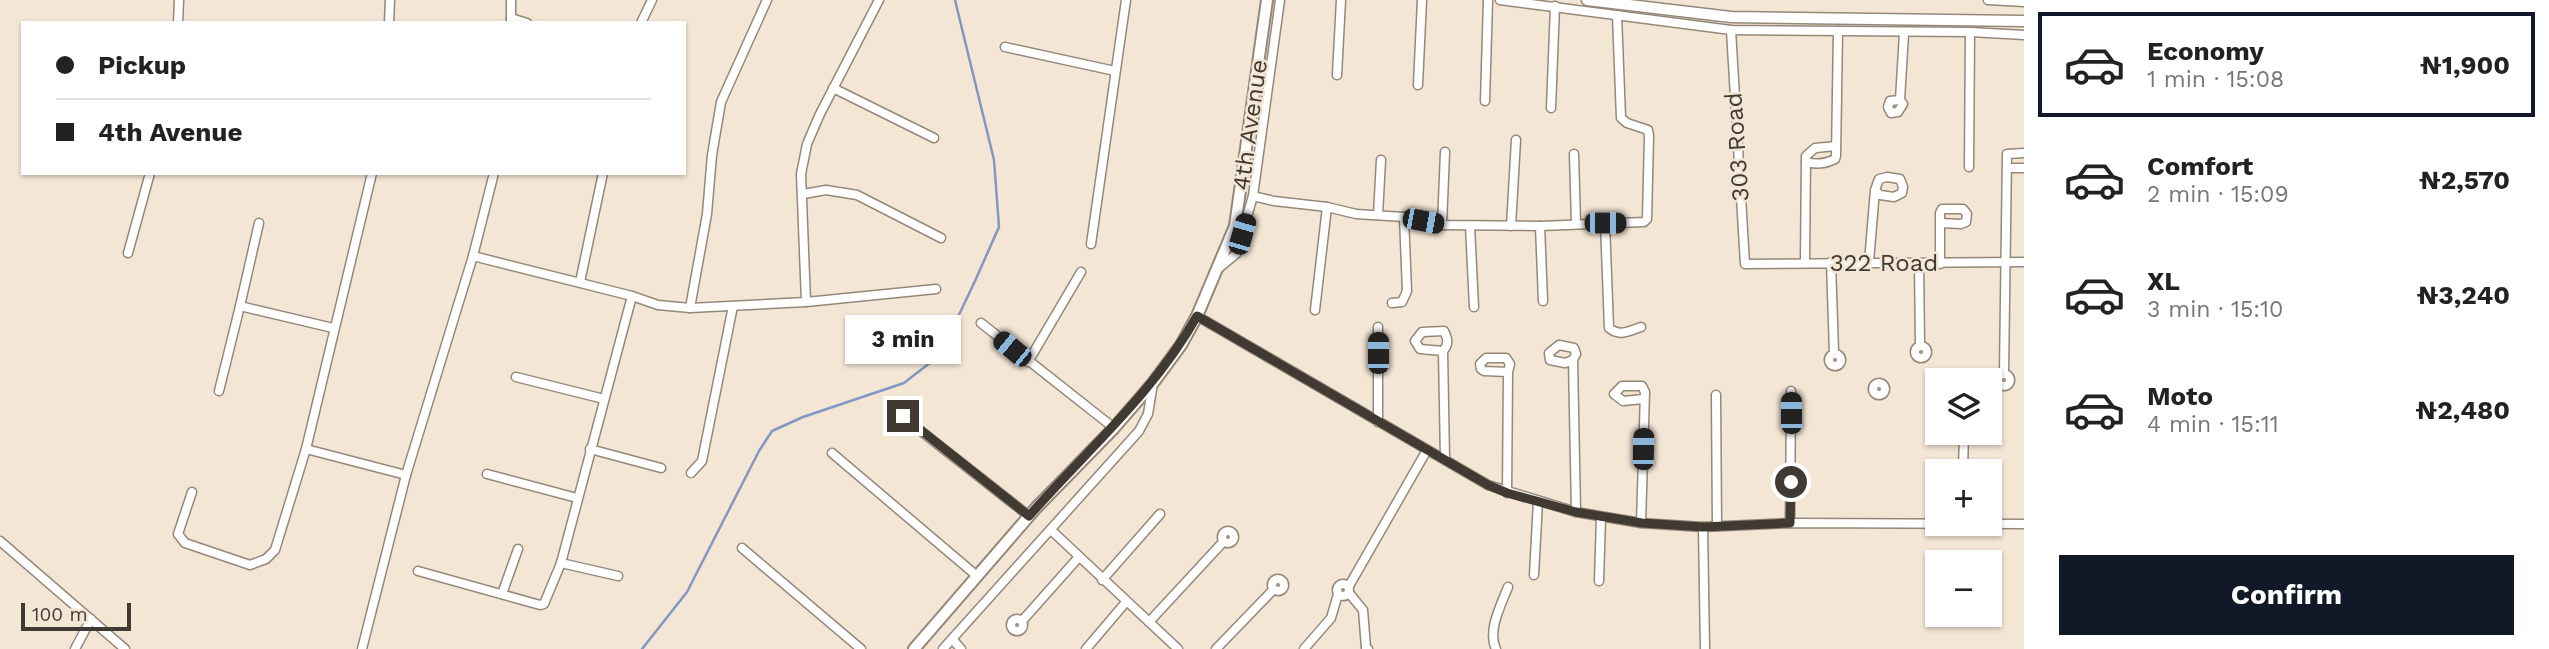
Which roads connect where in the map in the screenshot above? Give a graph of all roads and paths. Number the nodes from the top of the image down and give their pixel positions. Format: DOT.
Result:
graph roads {
  1 [pos="179,0"];
  2 [pos="390,0"];
  3 [pos="511,0"];
  4 [pos="652,0"];
  5 [pos="767,0"];
  6 [pos="879,0"];
  7 [pos="1126,0"];
  8 [pos="1267,0"];
  9 [pos="1280,0"];
  10 [pos="1341,0"];
  11 [pos="1422,0"];
  12 [pos="1488,0"];
  13 [pos="1500,0"];
  14 [pos="1587,0"];
  15 [pos="1989,0"];
  16 [pos="2019,1"];
  17 [pos="1555,6"];
  18 [pos="1617,15"];
  19 [pos="511,20"];
  20 [pos="178,21"];
  21 [pos="389,21"];
  22 [pos="642,21"];
  23 [pos="2024,21"];
  24 [pos="1731,30"];
  25 [pos="1838,31"];
  26 [pos="1969,32"];
  27 [pos="1904,33"];
  28 [pos="2024,36"];
  29 [pos="1005,47"];
  30 [pos="1115,71"];
  31 [pos="1337,75"];
  32 [pos="1418,85"];
  33 [pos="833,88"];
  34 [pos="1900,100"];
  35 [pos="1485,101"];
  36 [pos="1550,108"];
  37 [pos="934,138"];
  38 [pos="1516,140"];
  39 [pos="1836,146"];
  40 [pos="1446,152"];
  41 [pos="2024,153"];
  42 [pos="1574,154"];
  43 [pos="1381,160"];
  44 [pos="1806,162"];
  45 [pos="1969,167"];
  46 [pos="2008,168"];
  47 [pos="2024,168"];
  48 [pos="149,175"];
  49 [pos="371,175"];
  50 [pos="493,175"];
  51 [pos="603,175"];
  52 [pos="1875,190"];
  53 [pos="803,194"];
  54 [pos="1253,196"];
  55 [pos="1327,206"];
  56 [pos="1378,215"];
  57 [pos="1404,218"];
  58 [pos="259,223"];
  59 [pos="1576,223"];
  60 [pos="1605,223"];
  61 [pos="1941,223"];
  62 [pos="1442,225"];
  63 [pos="1470,226"];
  64 [pos="1511,226"];
  65 [pos="1540,226"];
  66 [pos="941,238"];
  67 [pos="1091,244"];
  68 [pos="128,253"];
  69 [pos="473,256"];
  70 [pos="2005,261"];
  71 [pos="1805,262"];
  72 [pos="1831,262"];
  73 [pos="1869,262"];
  74 [pos="1919,262"];
  75 [pos="2024,262"];
  76 [pos="1745,264"];
  77 [pos="1940,264"];
  78 [pos="1216,270"];
  79 [pos="1081,272"];
  80 [pos="580,282"];
  81 [pos="936,289"];
  82 [pos="632,296"];
  83 [pos="1543,301"];
  84 [pos="806,302"];
  85 [pos="1392,303"];
  86 [pos="240,306"];
  87 [pos="733,306"];
  88 [pos="1474,307"];
  89 [pos="690,308"];
  90 [pos="1315,310"];
  91 [pos="1197,316"];
  92 [pos="981,323"];
  93 [pos="1378,327"];
  94 [pos="1641,327"];
  95 [pos="333,328"];
  96 [pos="1920,345"];
  97 [pos="1443,351"];
  98 [pos="1834,353"];
  99 [pos="1573,360"];
  100 [pos="1028,362"];
  101 [pos="1508,372"];
  102 [pos="2004,373"];
  103 [pos="516,377"];
  104 [pos="1153,383"];
  105 [pos="219,391"];
  106 [pos="1791,391"];
  107 [pos="1716,395"];
  108 [pos="1643,398"];
  109 [pos="604,399"];
  110 [pos="903,416"];
  111 [pos="1378,422"];
  112 [pos="1114,428"];
  113 [pos="306,449"];
  114 [pos="590,449"];
  115 [pos="1427,450"];
  116 [pos="832,453"];
  117 [pos="1445,459"];
  118 [pos="662,468"];
  119 [pos="691,473"];
  120 [pos="487,474"];
  121 [pos="406,475"];
  122 [pos="192,492"];
  123 [pos="1507,493"];
  124 [pos="577,498"];
  125 [pos="1538,501"];
  126 [pos="1576,512"];
  127 [pos="1160,514"];
  128 [pos="1029,516"];
  129 [pos="1601,517"];
  130 [pos="1642,523"];
  131 [pos="1790,523"];
  132 [pos="1925,524"];
  133 [pos="2002,524"];
  134 [pos="2024,524"];
  135 [pos="1717,525"];
  136 [pos="1703,527"];
  137 [pos="1051,530"];
  138 [pos="0,541"];
  139 [pos="1224,541"];
  140 [pos="742,548"];
  141 [pos="518,550"];
  142 [pos="1079,558"];
  143 [pos="561,563"];
  144 [pos="418,571"];
  145 [pos="1534,575"];
  146 [pos="618,576"];
  147 [pos="977,576"];
  148 [pos="1102,580"];
  149 [pos="1599,581"];
  150 [pos="1508,587"];
  151 [pos="1349,589"];
  152 [pos="1273,590"];
  153 [pos="502,594"];
  154 [pos="1126,602"];
  155 [pos="91,619"];
  156 [pos="1022,621"];
  157 [pos="1149,622"];
  158 [pos="952,639"];
  159 [pos="1174,648"];
  160 [pos="75,649"];
  161 [pos="125,649"];
  162 [pos="362,649"];
  163 [pos="861,649"];
  164 [pos="914,649"];
  165 [pos="943,649"];
  166 [pos="961,649"];
  167 [pos="1086,649"];
  168 [pos="1216,649"];
  169 [pos="1304,649"];
  170 [pos="1368,649"];
  171 [pos="1496,649"];
  172 [pos="1705,649"];
  1 -- 20 [label="street"];
  2 -- 21 [label="street"];
  3 -- 19 [label="street"];
  4 -- 22 [label="street"];
  5 -- 89 [label="street"];
  6 -- 33 [label="street"];
  7 -- 30 [label="street"];
  8 -- 78 [label="main road, 4th Avenue"];
  9 -- 54 [label="street"];
  10 -- 31 [label="street"];
  11 -- 32 [label="street"];
  12 -- 35 [label="street"];
  13 -- 17 [label="street"];
  14 -- 23 [label="street"];
  15 -- 16 [label="street"];
  17 -- 18 [label="street"];
  17 -- 36 [label="street"];
  18 -- 24 [label="street"];
  18 -- 60 [label="street"];
  24 -- 25 [label="street"];
  24 -- 76 [label="street, 303 Road"];
  25 -- 27 [label="street"];
  25 -- 39 [label="street"];
  26 -- 27 [label="street"];
  26 -- 28 [label="street"];
  26 -- 45 [label="street"];
  27 -- 34 [label="street"];
  29 -- 30 [label="street"];
  30 -- 67 [label="street"];
  33 -- 37 [label="street"];
  33 -- 53 [label="street"];
  38 -- 64 [label="street"];
  39 -- 44 [label="street"];
  39 -- 44 [label="street"];
  40 -- 62 [label="street"];
  41 -- 46 [label="street"];
  42 -- 59 [label="street"];
  43 -- 56 [label="street"];
  44 -- 71 [label="street"];
  46 -- 47 [label="street"];
  46 -- 70 [label="street"];
  48 -- 68 [label="street"];
  49 -- 95 [label="street"];
  50 -- 69 [label="street"];
  51 -- 80 [label="street"];
  52 -- 73 [label="street"];
  53 -- 66 [label="street"];
  53 -- 84 [label="street"];
  54 -- 55 [label="street"];
  54 -- 78 [label="street"];
  55 -- 56 [label="street"];
  55 -- 90 [label="street"];
  56 -- 57 [label="street"];
  57 -- 62 [label="street"];
  57 -- 85 [label="street"];
  58 -- 86 [label="street"];
  59 -- 60 [label="street"];
  59 -- 65 [label="street"];
  60 -- 94 [label="street"];
  61 -- 77 [label="street"];
  62 -- 63 [label="street"];
  63 -- 64 [label="street"];
  63 -- 88 [label="street"];
  64 -- 65 [label="street"];
  65 -- 83 [label="street"];
  69 -- 80 [label="street"];
  69 -- 121 [label="street"];
  70 -- 75 [label="street, 322 Road"];
  70 -- 77 [label="street, 322 Road"];
  70 -- 102 [label="street"];
  71 -- 72 [label="street, 322 Road"];
  71 -- 76 [label="street, 322 Road"];
  72 -- 73 [label="street, 322 Road"];
  72 -- 98 [label="street"];
  73 -- 74 [label="street, 322 Road"];
  74 -- 77 [label="street, 322 Road"];
  74 -- 96 [label="street"];
  78 -- 91 [label="main road, 4th Avenue"];
  79 -- 100 [label="street"];
  80 -- 82 [label="street"];
  81 -- 84 [label="street"];
  82 -- 89 [label="street"];
  82 -- 109 [label="street"];
  84 -- 87 [label="street"];
  86 -- 95 [label="street"];
  86 -- 105 [label="street"];
  87 -- 89 [label="street"];
  87 -- 119 [label="street"];
  91 -- 104 [label="main road, 4th Avenue"];
  91 -- 111 [label="street"];
  92 -- 100 [label="street"];
  93 -- 111 [label="street"];
  95 -- 113 [label="street"];
  97 -- 117 [label="street"];
  99 -- 126 [label="street"];
  100 -- 112 [label="street"];
  101 -- 123 [label="street"];
  103 -- 109 [label="street"];
  104 -- 112 [label="main road, 4th Avenue"];
  104 -- 137 [label="street"];
  106 -- 131 [label="street"];
  107 -- 135 [label="street"];
  108 -- 130 [label="street"];
  109 -- 114 [label="street"];
  110 -- 128 [label="street"];
  111 -- 115 [label="street"];
  112 -- 128 [label="main road, 4th Avenue"];
  113 -- 121 [label="street"];
  113 -- 122 [label="street"];
  114 -- 118 [label="street"];
  114 -- 124 [label="street"];
  115 -- 117 [label="street"];
  115 -- 151 [label="street"];
  116 -- 147 [label="street"];
  117 -- 123 [label="street"];
  120 -- 124 [label="street"];
  121 -- 162 [label="street"];
  123 -- 125 [label="street"];
  124 -- 143 [label="street"];
  125 -- 126 [label="street"];
  125 -- 145 [label="street"];
  126 -- 129 [label="street"];
  127 -- 148 [label="street"];
  128 -- 147 [label="main road, 4th Avenue"];
  129 -- 130 [label="street"];
  129 -- 149 [label="street"];
  130 -- 136 [label="street"];
  131 -- 132 [label="street"];
  131 -- 135 [label="street"];
  133 -- 134 [label="street"];
  135 -- 136 [label="street"];
  136 -- 172 [label="street"];
  137 -- 142 [label="street"];
  137 -- 158 [label="street"];
  138 -- 155 [label="street"];
  139 -- 157 [label="street"];
  140 -- 163 [label="street"];
  141 -- 153 [label="street"];
  142 -- 148 [label="street"];
  142 -- 156 [label="street"];
  143 -- 146 [label="street"];
  143 -- 153 [label="street"];
  144 -- 153 [label="street"];
  147 -- 164 [label="main road, 4th Avenue"];
  148 -- 154 [label="street"];
  150 -- 171 [label="street"];
  151 -- 169 [label="street"];
  151 -- 170 [label="street"];
  152 -- 168 [label="street"];
  154 -- 157 [label="street"];
  154 -- 167 [label="street"];
  155 -- 160 [label="street"];
  155 -- 161 [label="street"];
  157 -- 159 [label="street"];
  158 -- 165 [label="street"];
  158 -- 166 [label="street"];
}
